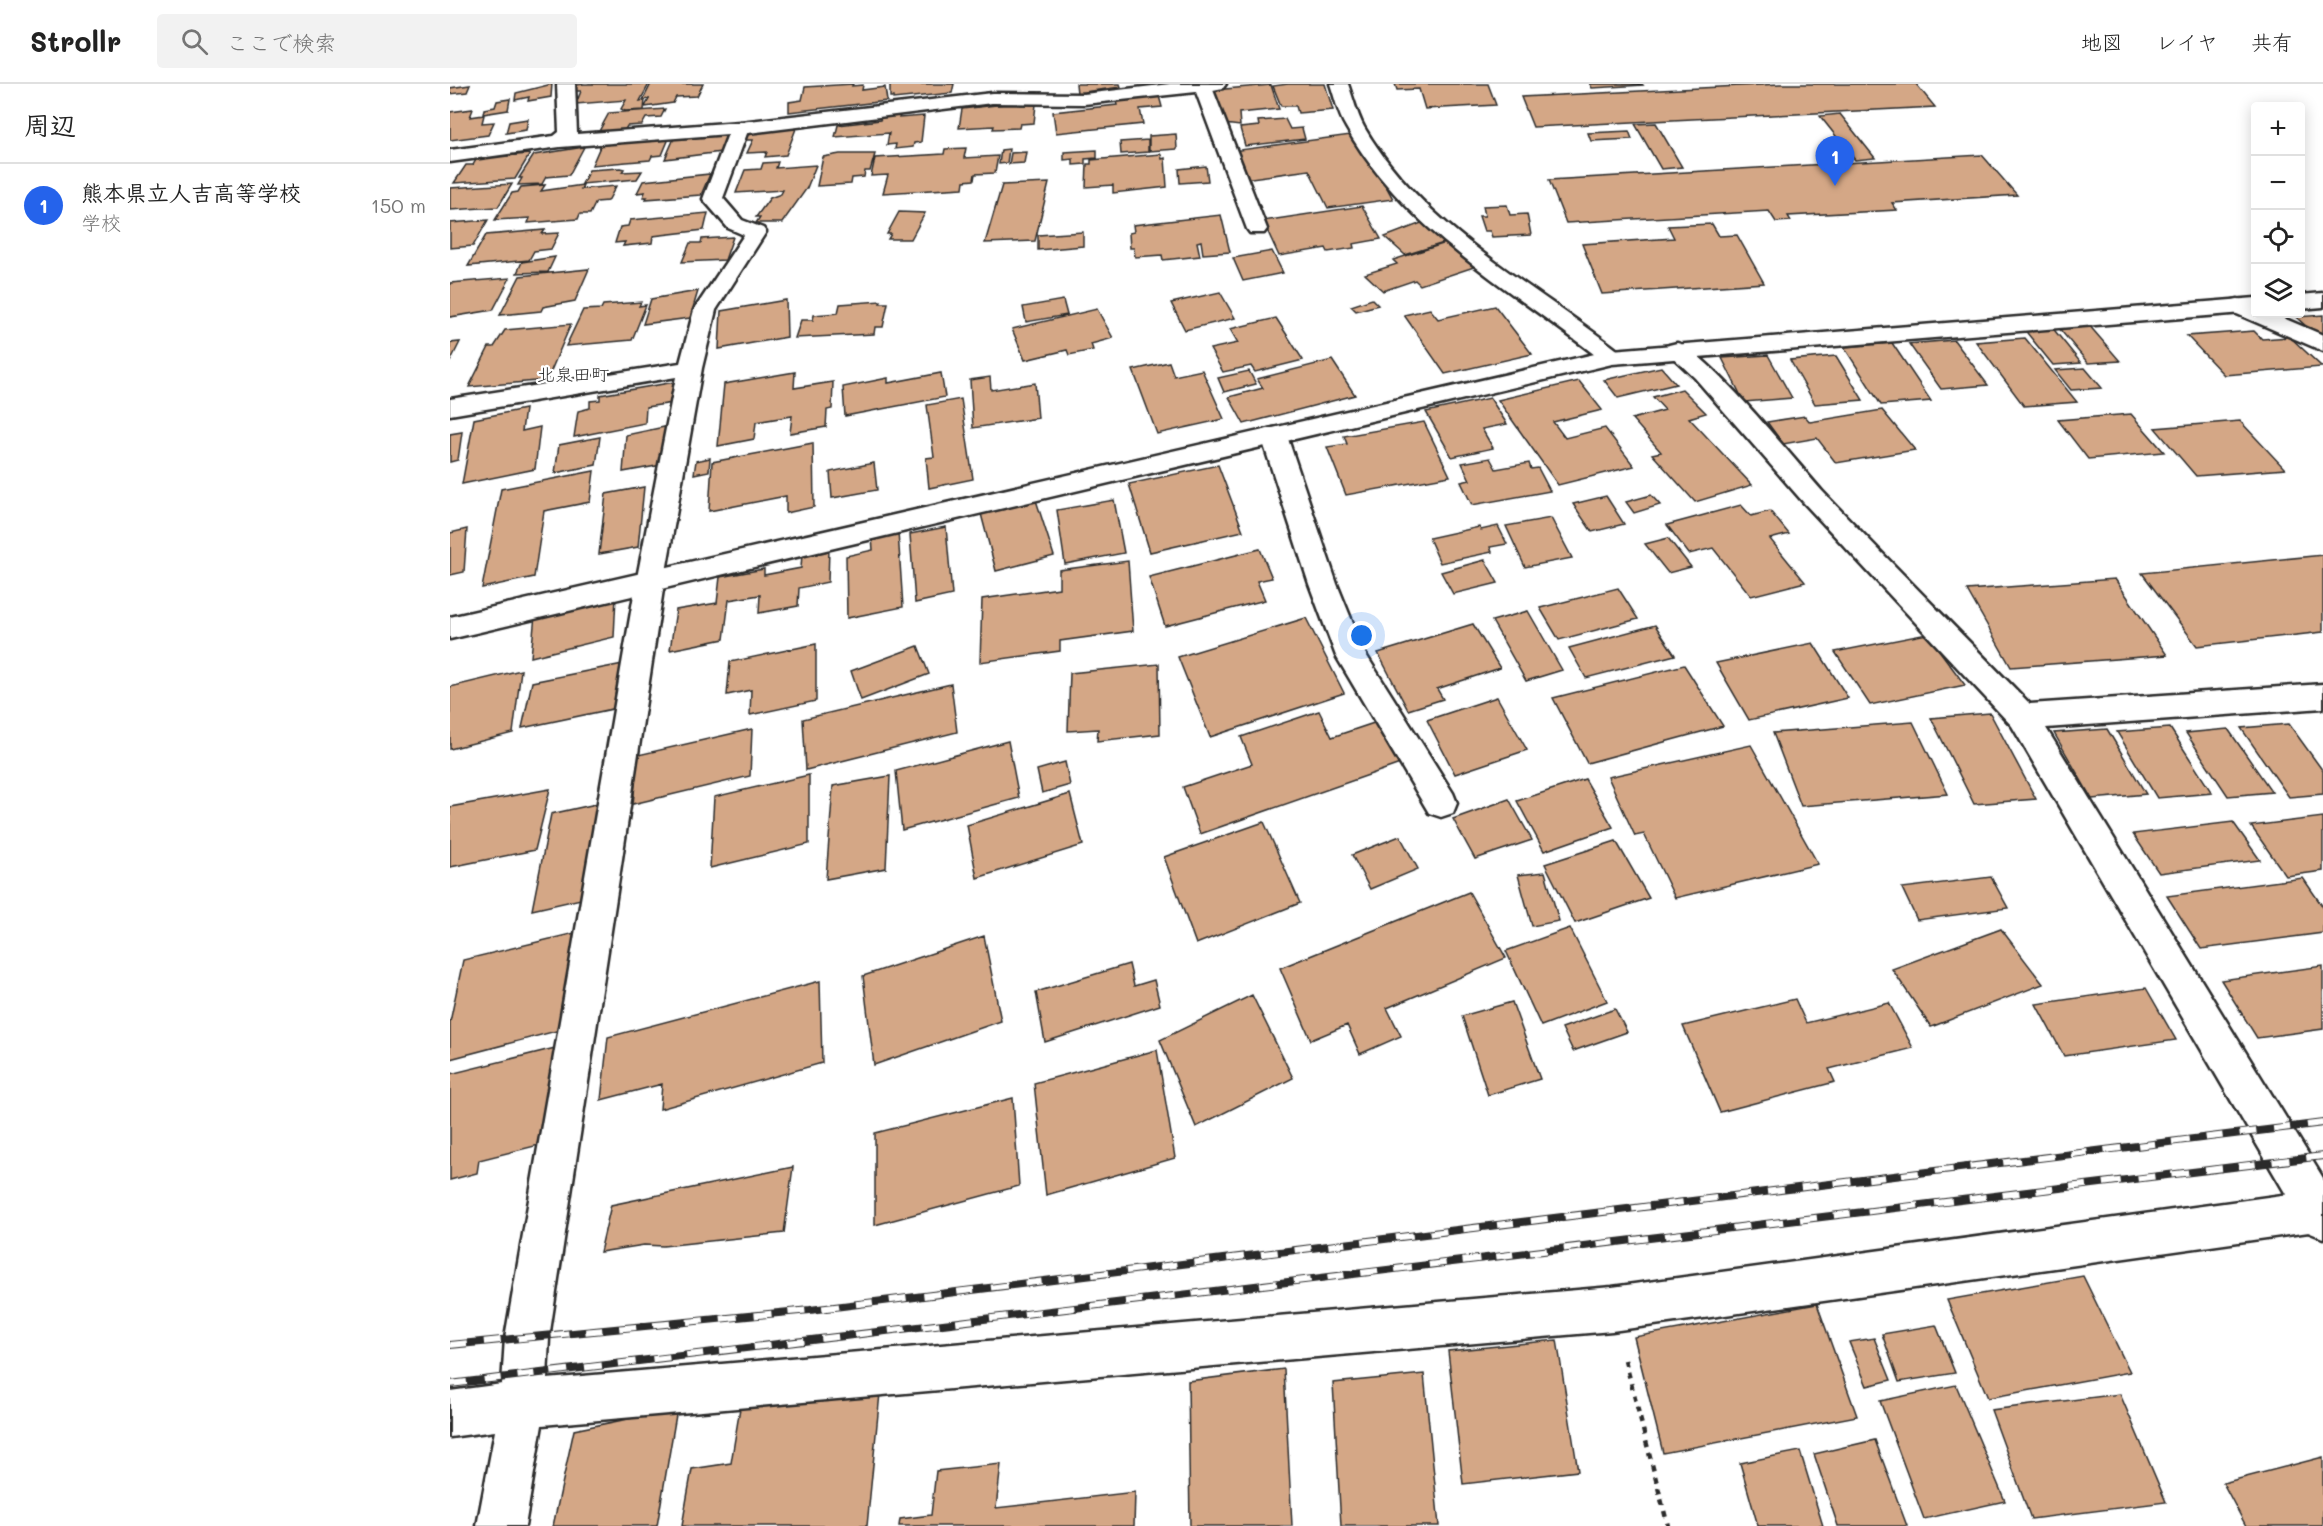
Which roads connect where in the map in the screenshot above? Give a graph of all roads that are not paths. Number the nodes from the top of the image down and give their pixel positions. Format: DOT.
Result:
graph roads {
  1 [pos="566,84"];
  2 [pos="1339,84"];
  3 [pos="1209,85"];
  4 [pos="991,91"];
  5 [pos="740,128"];
  6 [pos="560,141"];
  7 [pos="450,156"];
  8 [pos="1257,229"];
  9 [pos="2323,300"];
  10 [pos="2305,302"];
  11 [pos="2247,305"];
  12 [pos="2323,344"];
  13 [pos="1677,350"];
  14 [pos="1612,357"];
  15 [pos="690,368"];
  16 [pos="450,407"];
  17 [pos="1274,436"];
  18 [pos="650,584"];
  19 [pos="450,628"];
  20 [pos="2323,696"];
  21 [pos="2023,717"];
  22 [pos="1441,803"];
  23 [pos="2321,1214"];
  24 [pos="523,1404"];
  25 [pos="450,1414"];
  26 [pos="501,1526"];
  1 -- 6 [label="street"];
  2 -- 14 [label="street"];
  3 -- 4 [label="street"];
  3 -- 8 [label="street"];
  4 -- 5 [label="street"];
  5 -- 6 [label="street"];
  5 -- 15 [label="street"];
  6 -- 7 [label="street"];
  9 -- 10 [label="street"];
  11 -- 12 [label="street"];
  11 -- 13 [label="street"];
  13 -- 14 [label="street"];
  13 -- 21 [label="street"];
  14 -- 17 [label="street"];
  15 -- 16 [label="street"];
  15 -- 18 [label="street"];
  17 -- 18 [label="street"];
  17 -- 22 [label="street"];
  18 -- 19 [label="street"];
  18 -- 24 [label="street"];
  20 -- 21 [label="street"];
  21 -- 23 [label="street"];
  23 -- 24 [label="street"];
  24 -- 25 [label="street"];
  24 -- 26 [label="street"];
}
